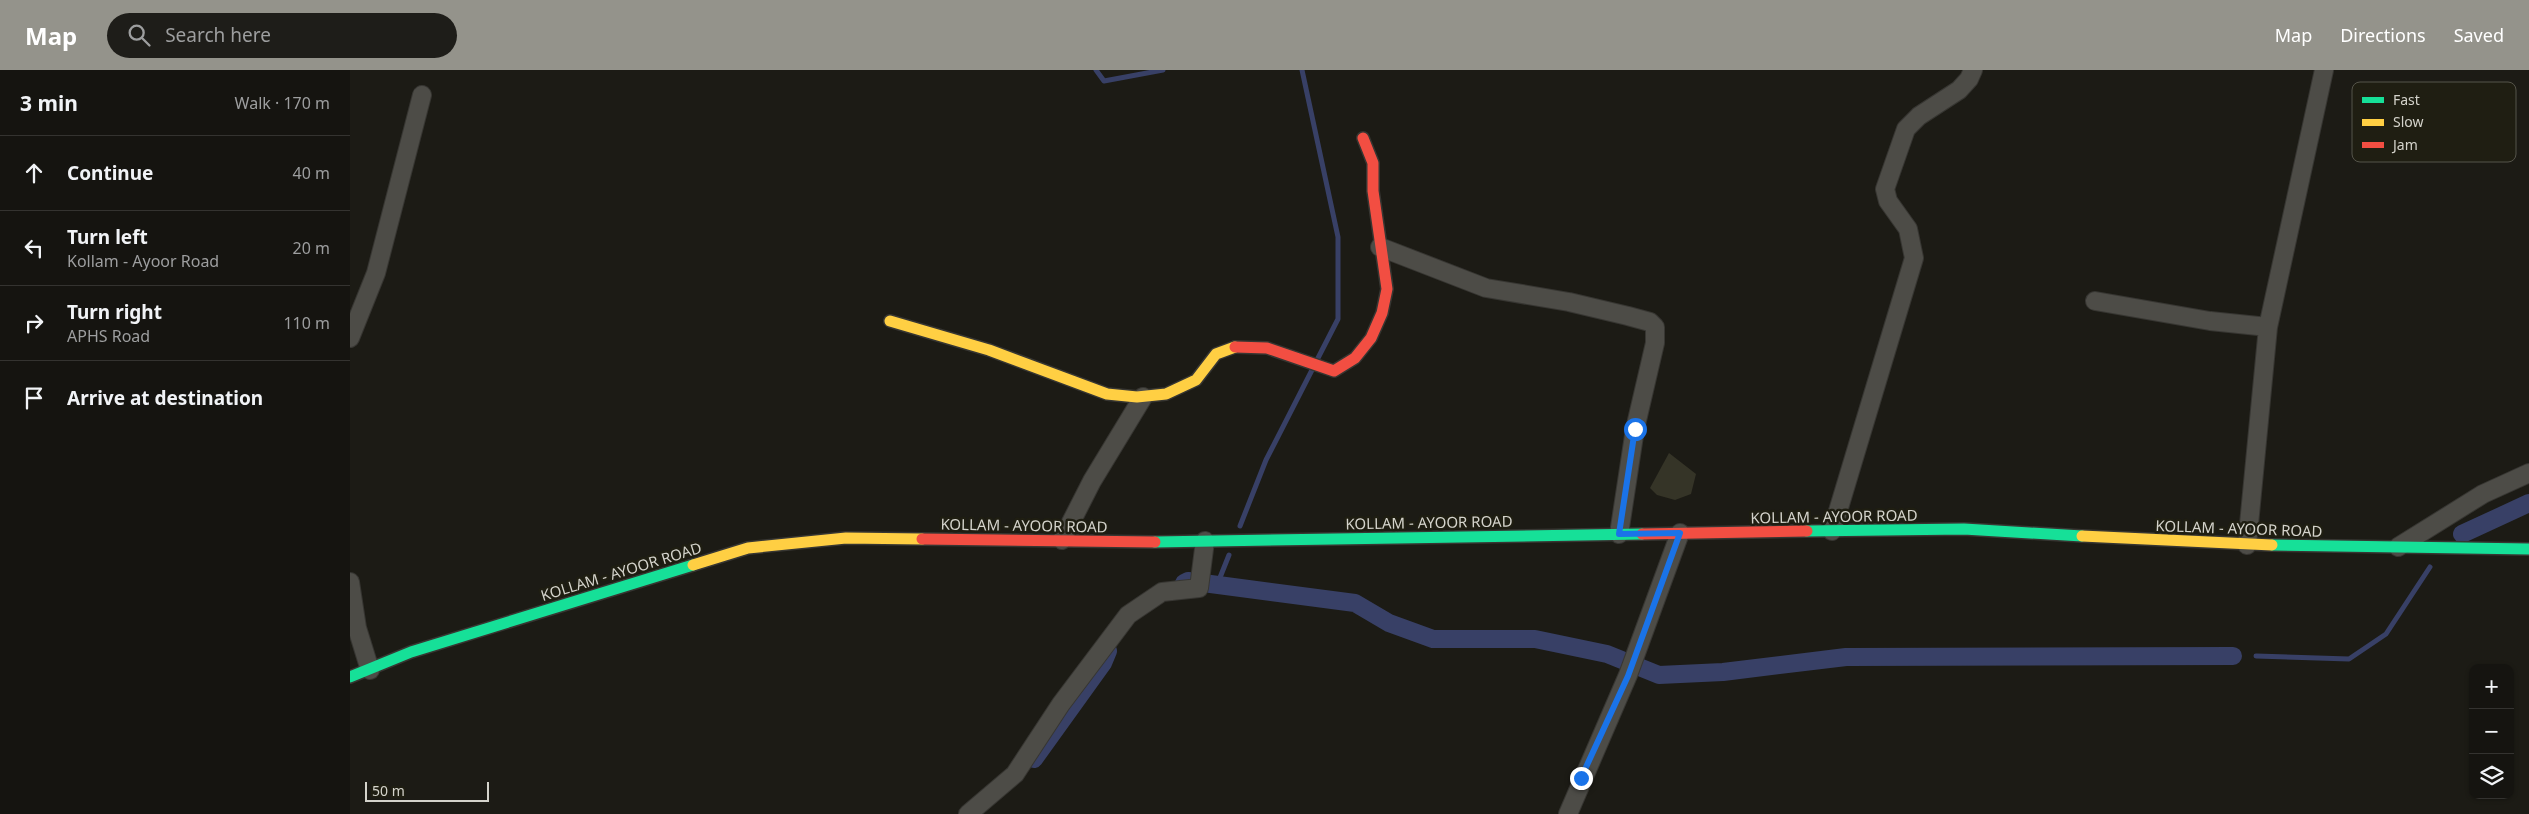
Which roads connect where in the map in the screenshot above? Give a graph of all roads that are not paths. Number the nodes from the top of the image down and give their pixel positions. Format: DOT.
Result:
graph roads {
  1 [pos="1973,70"];
  2 [pos="2324,70"];
  3 [pos="422,95"];
  4 [pos="1363,138"];
  5 [pos="1380,247"];
  6 [pos="2095,301"];
  7 [pos="890,321"];
  8 [pos="2268,327"];
  9 [pos="350,338"];
  10 [pos="1143,396"];
  11 [pos="2529,473"];
  12 [pos="1832,531"];
  13 [pos="1680,533"];
  14 [pos="1619,534"];
  15 [pos="1062,540"];
  16 [pos="1205,541"];
  17 [pos="2247,545"];
  18 [pos="2396,549"];
  19 [pos="2529,549"];
  20 [pos="350,582"];
  21 [pos="370,670"];
  22 [pos="350,677"];
  23 [pos="968,814"];
  24 [pos="1568,814"];
  1 -- 12 [label="street"];
  2 -- 8 [label="street"];
  3 -- 9 [label="street"];
  4 -- 5 [label="main road"];
  5 -- 10 [label="main road"];
  5 -- 14 [label="street"];
  6 -- 8 [label="street"];
  7 -- 10 [label="main road"];
  8 -- 17 [label="street"];
  10 -- 15 [label="street"];
  11 -- 18 [label="street"];
  12 -- 13 [label="main road, KOLLAM - AYOOR ROAD"];
  12 -- 17 [label="main road, KOLLAM - AYOOR ROAD"];
  13 -- 14 [label="main road, KOLLAM - AYOOR ROAD"];
  13 -- 24 [label="street"];
  14 -- 16 [label="main road, KOLLAM - AYOOR ROAD"];
  15 -- 16 [label="main road, KOLLAM - AYOOR ROAD"];
  15 -- 21 [label="main road, KOLLAM - AYOOR ROAD"];
  16 -- 23 [label="street"];
  17 -- 18 [label="main road, KOLLAM - AYOOR ROAD"];
  18 -- 19 [label="main road, KOLLAM - AYOOR ROAD"];
  20 -- 21 [label="street"];
  21 -- 22 [label="main road, KOLLAM - AYOOR ROAD"];
}
